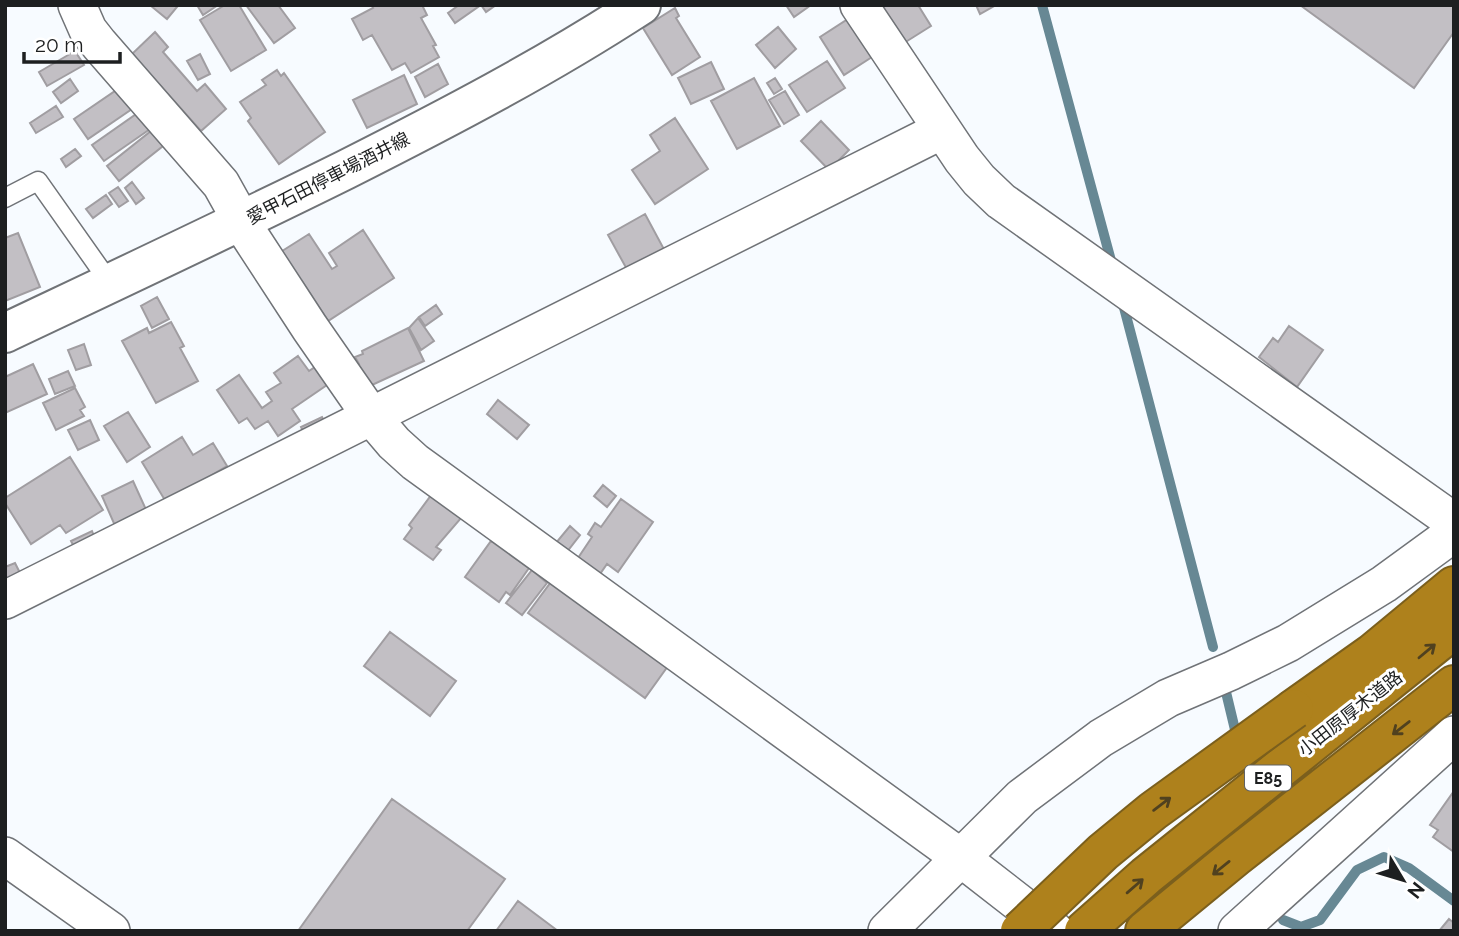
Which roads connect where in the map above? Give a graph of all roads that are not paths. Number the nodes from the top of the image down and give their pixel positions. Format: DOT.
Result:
graph roads {
  1 [pos="77,5"];
  2 [pos="641,5"];
  3 [pos="859,5"];
  4 [pos="942,130"];
  5 [pos="5,198"];
  6 [pos="241,221"];
  7 [pos="110,283"];
  8 [pos="5,333"];
  9 [pos="371,416"];
  10 [pos="1454,522"];
  11 [pos="1454,533"];
  12 [pos="1454,586"];
  13 [pos="5,600"];
  14 [pos="1454,629"];
  15 [pos="1454,685"];
  16 [pos="1454,734"];
  17 [pos="5,856"];
  18 [pos="961,858"];
  19 [pos="110,930"];
  20 [pos="887,931"];
  21 [pos="1020,931"];
  22 [pos="1055,931"];
  23 [pos="1084,931"];
  24 [pos="1145,931"];
  25 [pos="1237,931"];
  1 -- 6 [label="street"];
  2 -- 6 [label="main road, 愛甲石田停車場酒井線"];
  3 -- 4 [label="street"];
  4 -- 9 [label="street"];
  4 -- 10 [label="street"];
  5 -- 7 [label="lane"];
  6 -- 7 [label="main road, 愛甲石田停車場酒井線"];
  6 -- 9 [label="street"];
  7 -- 8 [label="main road, 愛甲石田停車場酒井線"];
  9 -- 13 [label="street"];
  9 -- 18 [label="street"];
  11 -- 18 [label="street"];
  21 -- 12 [label="highway, one-way, bridge"];
  23 -- 14 [label="highway, 小田原厚木道路 / E85, one-way"];
  15 -- 24 [label="highway, E85, one-way"];
  16 -- 25 [label="street"];
  17 -- 19 [label="street"];
  18 -- 20 [label="street"];
  18 -- 22 [label="street"];
}
